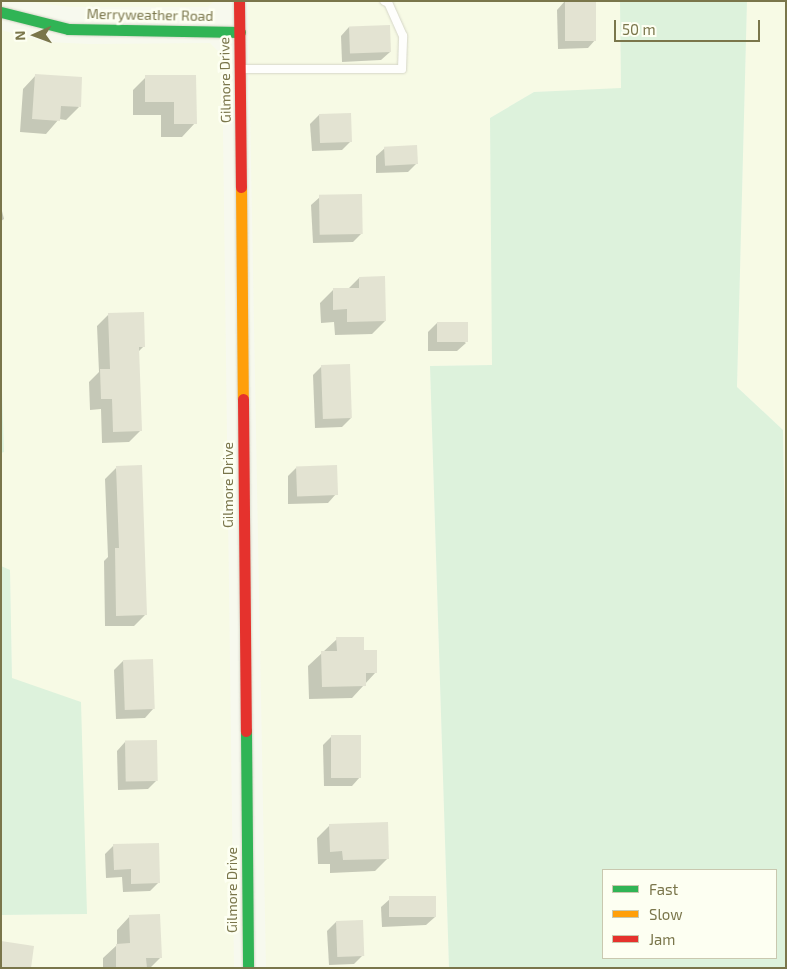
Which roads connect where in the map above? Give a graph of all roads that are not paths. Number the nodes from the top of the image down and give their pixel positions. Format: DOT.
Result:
graph roads {
  1 [pos="384,1"];
  2 [pos="242,2"];
  3 [pos="1,12"];
  4 [pos="240,32"];
  5 [pos="240,69"];
  6 [pos="248,968"];
  1 -- 5 [label="lane"];
  2 -- 4 [label="street, Gilmore Drive"];
  3 -- 4 [label="street, Merryweather Road"];
  4 -- 5 [label="street, Gilmore Drive"];
  5 -- 6 [label="street, Gilmore Drive"];
}
